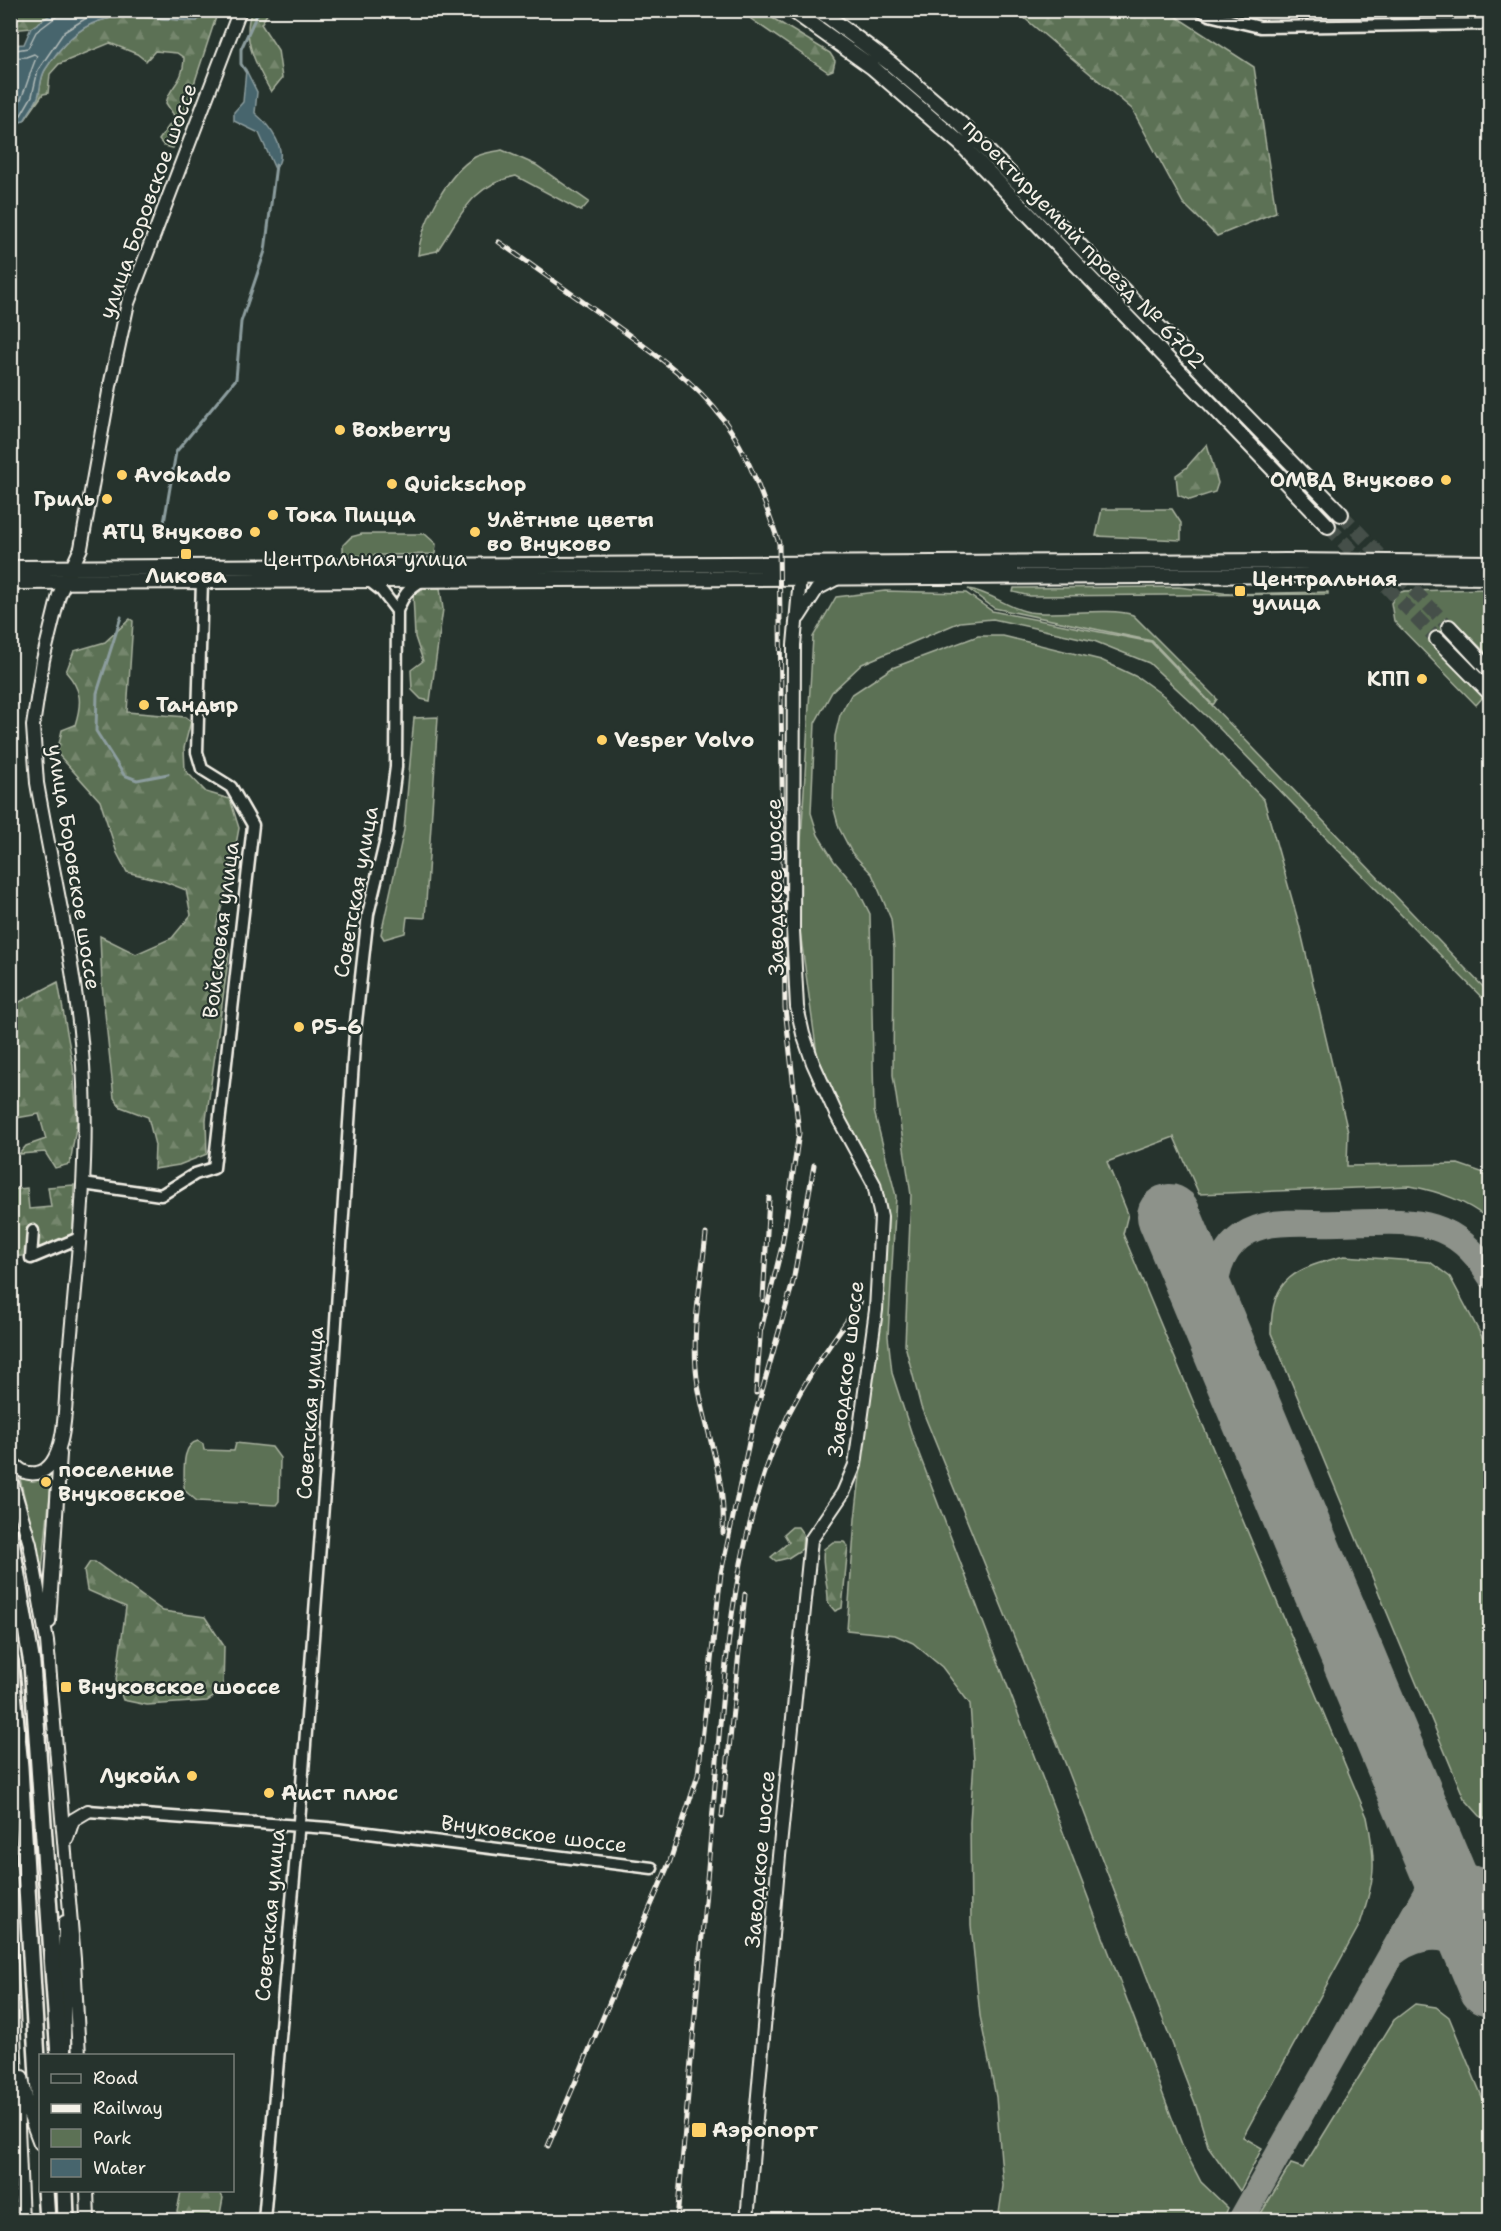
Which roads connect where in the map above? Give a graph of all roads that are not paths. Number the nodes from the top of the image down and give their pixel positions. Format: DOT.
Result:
graph roads {
  1 [pos="240,10"];
  2 [pos="792,10"];
  3 [pos="819,10"];
  4 [pos="1200,10"];
  5 [pos="1491,24"];
  6 [pos="1341,514"];
  7 [pos="1328,526"];
  8 [pos="1491,563"];
  9 [pos="807,564"];
  10 [pos="74,567"];
  11 [pos="10,568"];
  12 [pos="1491,577"];
  13 [pos="800,578"];
  14 [pos="840,578"];
  15 [pos="424,579"];
  16 [pos="368,580"];
  17 [pos="67,581"];
  18 [pos="202,581"];
  19 [pos="10,582"];
  20 [pos="397,611"];
  21 [pos="796,627"];
  22 [pos="1449,627"];
  23 [pos="1437,639"];
  24 [pos="1491,671"];
  25 [pos="1491,693"];
  26 [pos="83,1184"];
  27 [pos="33,1231"];
  28 [pos="79,1238"];
  29 [pos="61,1438"];
  30 [pos="10,1460"];
  31 [pos="10,1476"];
  32 [pos="10,1535"];
  33 [pos="47,1641"];
  34 [pos="10,1661"];
  35 [pos="59,1787"];
  36 [pos="88,1811"];
  37 [pos="298,1825"];
  38 [pos="64,1847"];
  39 [pos="652,1868"];
  40 [pos="67,1887"];
  41 [pos="10,1940"];
  42 [pos="11,1986"];
  43 [pos="16,2046"];
  44 [pos="59,2054"];
  45 [pos="64,2054"];
  46 [pos="79,2054"];
  47 [pos="39,2094"];
  48 [pos="39,2140"];
  49 [pos="45,2192"];
  50 [pos="65,2192"];
  51 [pos="87,2192"];
  52 [pos="22,2220"];
  53 [pos="46,2220"];
  54 [pos="66,2220"];
  55 [pos="88,2220"];
  56 [pos="264,2220"];
  57 [pos="747,2220"];
  1 -- 10 [label="street, улица Боровское шоссе"];
  2 -- 7 [label="main road, проектируемый проезд № 6702"];
  3 -- 6 [label="main road, проектируемый проезд № 6702"];
  4 -- 5 [label="street"];
  8 -- 9 [label="main road, Центральная улица"];
  9 -- 10 [label="main road, Центральная улица"];
  9 -- 13 [label="street, Заводское шоссе"];
  10 -- 11 [label="main road, Центральная улица"];
  10 -- 17 [label="street, улица Боровское шоссе"];
  12 -- 14 [label="main road, Центральная улица"];
  13 -- 14 [label="main road, Центральная улица"];
  13 -- 15 [label="main road, Центральная улица"];
  13 -- 21 [label="street, Заводское шоссе"];
  14 -- 21 [label="street"];
  15 -- 16 [label="main road, Центральная улица"];
  15 -- 20 [label="street"];
  16 -- 18 [label="main road, Центральная улица"];
  16 -- 20 [label="street"];
  17 -- 18 [label="main road, Центральная улица"];
  17 -- 19 [label="main road, Центральная улица"];
  17 -- 26 [label="street, улица Боровское шоссе"];
  18 -- 26 [label="street, Войсковая улица"];
  20 -- 37 [label="street, Советская улица"];
  21 -- 57 [label="street, Заводское шоссе"];
  22 -- 24 [label="main road"];
  23 -- 25 [label="main road"];
  26 -- 28 [label="street, улица Боровское шоссе"];
  27 -- 28 [label="street"];
  28 -- 29 [label="street, улица Боровское шоссе"];
  29 -- 30 [label="street"];
  29 -- 33 [label="street, улица Боровское шоссе"];
  31 -- 33 [label="street"];
  32 -- 44 [label="main road"];
  33 -- 35 [label="street"];
  34 -- 47 [label="main road"];
  35 -- 36 [label="street"];
  35 -- 38 [label="street"];
  36 -- 37 [label="street, Внуковское шоссе"];
  36 -- 38 [label="street"];
  37 -- 39 [label="street, Внуковское шоссе"];
  37 -- 56 [label="street, Советская улица"];
  38 -- 40 [label="street"];
  40 -- 45 [label="street"];
  40 -- 46 [label="street"];
  41 -- 42 [label="street"];
  42 -- 43 [label="street"];
  43 -- 48 [label="street"];
  43 -- 52 [label="street"];
  49 -- 53 [label="main road"];
  50 -- 54 [label="main road"];
  51 -- 55 [label="street"];
}
